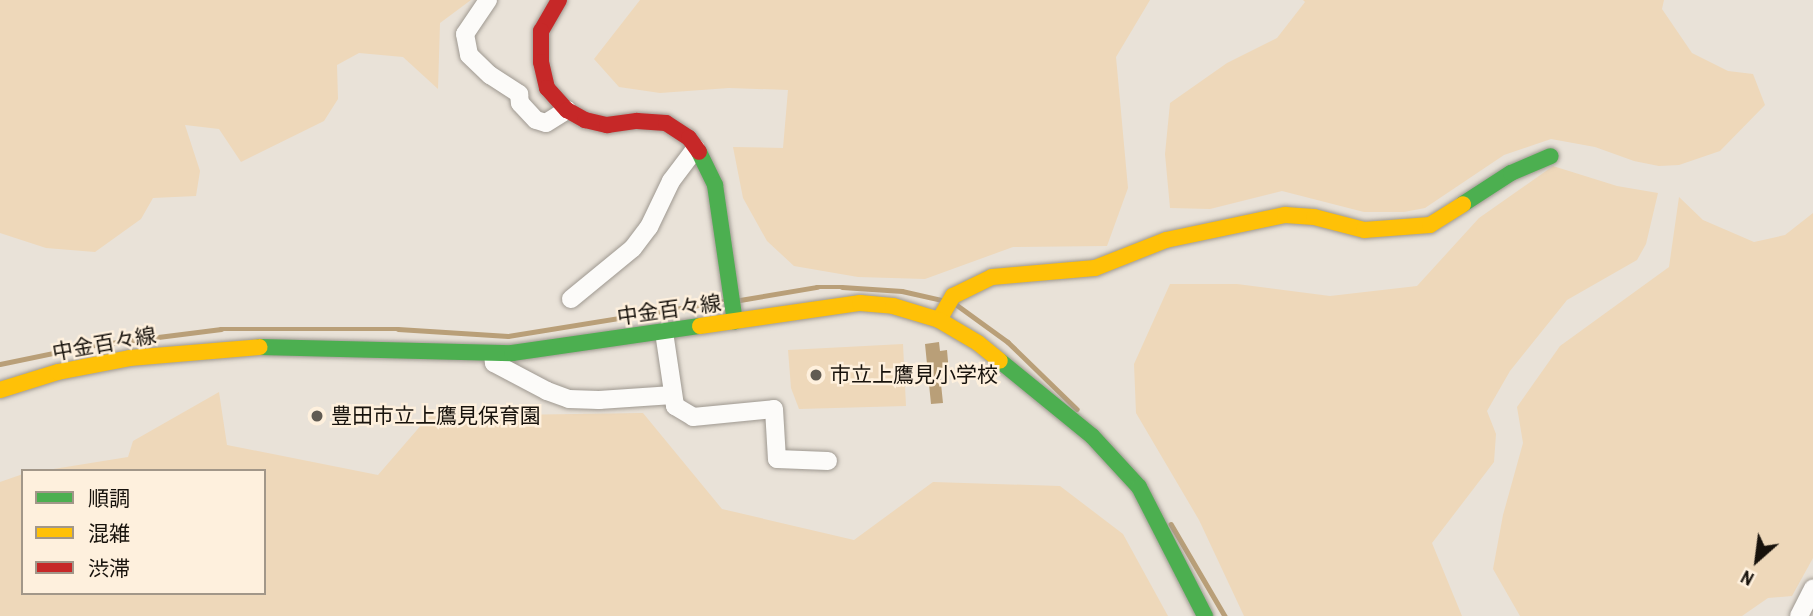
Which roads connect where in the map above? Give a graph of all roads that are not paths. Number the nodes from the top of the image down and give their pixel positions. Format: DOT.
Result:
graph roads {
  1 [pos="488,0"];
  2 [pos="559,0"];
  3 [pos="567,110"];
  4 [pos="696,148"];
  5 [pos="1551,156"];
  6 [pos="571,299"];
  7 [pos="942,317"];
  8 [pos="735,318"];
  9 [pos="664,332"];
  10 [pos="493,354"];
  11 [pos="0,390"];
  12 [pos="673,395"];
  13 [pos="828,461"];
  14 [pos="1813,588"];
  15 [pos="1205,616"];
  16 [pos="1799,616"];
  1 -- 3 [label="street"];
  2 -- 3 [label="main road"];
  3 -- 4 [label="main road"];
  4 -- 6 [label="street"];
  4 -- 8 [label="main road"];
  5 -- 7 [label="main road"];
  7 -- 8 [label="main road, 中金百々線"];
  7 -- 15 [label="main road, 中金百々線"];
  8 -- 9 [label="main road, 中金百々線"];
  9 -- 10 [label="main road, 中金百々線"];
  9 -- 12 [label="street"];
  10 -- 11 [label="main road, 中金百々線"];
  10 -- 12 [label="street"];
  12 -- 13 [label="street"];
  14 -- 16 [label="street"];
}
